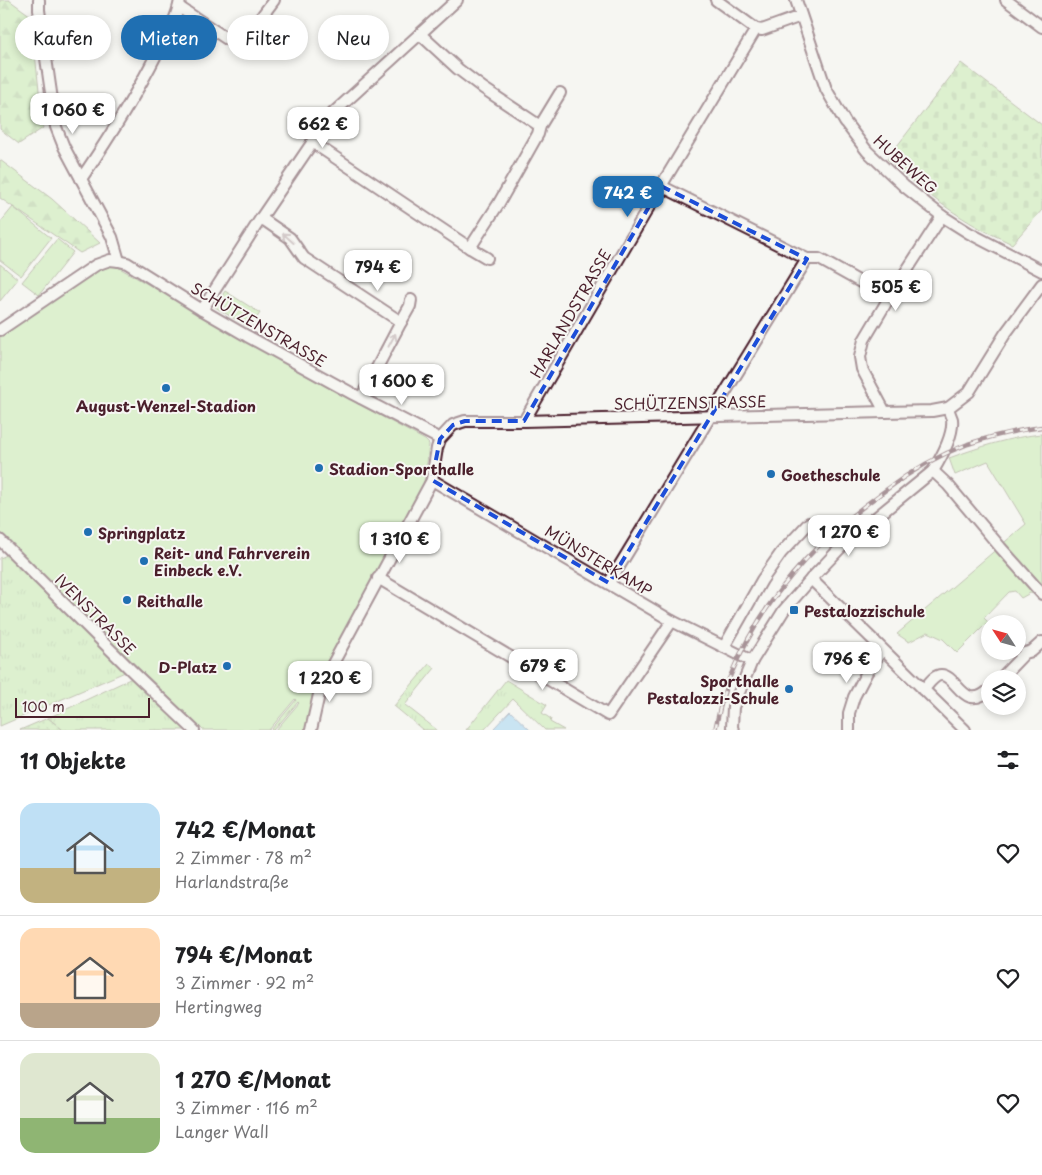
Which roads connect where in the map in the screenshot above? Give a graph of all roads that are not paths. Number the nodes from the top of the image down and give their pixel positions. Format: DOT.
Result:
graph roads {
  1 [pos="39,0"];
  2 [pos="274,0"];
  3 [pos="457,0"];
  4 [pos="716,0"];
  5 [pos="796,0"];
  6 [pos="1006,0"];
  7 [pos="180,3"];
  8 [pos="801,16"];
  9 [pos="1042,27"];
  10 [pos="756,29"];
  11 [pos="420,34"];
  12 [pos="560,93"];
  13 [pos="540,126"];
  14 [pos="312,142"];
  15 [pos="81,179"];
  16 [pos="661,186"];
  17 [pos="942,216"];
  18 [pos="260,218"];
  19 [pos="470,248"];
  20 [pos="487,258"];
  21 [pos="807,259"];
  22 [pos="118,261"];
  23 [pos="1042,271"];
  24 [pos="1042,284"];
  25 [pos="889,298"];
  26 [pos="411,300"];
  27 [pos="202,310"];
  28 [pos="401,322"];
  29 [pos="0,330"];
  30 [pos="361,398"];
  31 [pos="948,408"];
  32 [pos="885,412"];
  33 [pos="710,417"];
  34 [pos="524,421"];
  35 [pos="438,444"];
  36 [pos="933,471"];
  37 [pos="432,480"];
  38 [pos="809,523"];
  39 [pos="0,540"];
  40 [pos="378,578"];
  41 [pos="811,579"];
  42 [pos="609,583"];
  43 [pos="1042,594"];
  44 [pos="672,621"];
  45 [pos="1042,642"];
  46 [pos="724,647"];
  47 [pos="882,650"];
  48 [pos="1037,652"];
  49 [pos="752,661"];
  50 [pos="1009,670"];
  51 [pos="923,690"];
  52 [pos="981,695"];
  53 [pos="194,730"];
  54 [pos="311,730"];
  55 [pos="733,730"];
  56 [pos="849,730"];
  57 [pos="965,730"];
  1 -- 15 [label="street"];
  2 -- 7 [label="street"];
  3 -- 11 [label="street"];
  4 -- 10 [label="street"];
  5 -- 8 [label="street, HUBEWEG"];
  6 -- 9 [label="street"];
  7 -- 15 [label="street"];
  8 -- 10 [label="street"];
  8 -- 17 [label="street, HUBEWEG"];
  10 -- 16 [label="street, HARLANDSTRASSE"];
  11 -- 13 [label="street"];
  11 -- 14 [label="street"];
  12 -- 13 [label="street"];
  13 -- 19 [label="street"];
  14 -- 18 [label="street"];
  14 -- 19 [label="street"];
  15 -- 22 [label="street"];
  16 -- 21 [label="street"];
  16 -- 34 [label="street, HARLANDSTRASSE"];
  17 -- 23 [label="street, HUBEWEG"];
  17 -- 25 [label="street"];
  18 -- 27 [label="street"];
  28 -- 18 [label="street, one-way"];
  19 -- 20 [label="street"];
  21 -- 25 [label="street"];
  21 -- 33 [label="street"];
  22 -- 27 [label="street, SCHÜTZENSTRASSE"];
  22 -- 29 [label="street"];
  24 -- 31 [label="street"];
  25 -- 32 [label="street"];
  26 -- 28 [label="street"];
  27 -- 30 [label="street, SCHÜTZENSTRASSE"];
  30 -- 28 [label="street, one-way"];
  30 -- 35 [label="street, SCHÜTZENSTRASSE"];
  31 -- 32 [label="street, SCHÜTZENSTRASSE"];
  31 -- 36 [label="street"];
  32 -- 33 [label="street, SCHÜTZENSTRASSE"];
  33 -- 34 [label="street, SCHÜTZENSTRASSE"];
  33 -- 42 [label="street"];
  34 -- 35 [label="street, SCHÜTZENSTRASSE"];
  35 -- 37 [label="street"];
  36 -- 41 [label="street"];
  36 -- 43 [label="street"];
  37 -- 40 [label="street"];
  37 -- 42 [label="street, MÜNSTERKAMP"];
  38 -- 46 [label="street"];
  39 -- 53 [label="street, IVENSTRASSE"];
  40 -- 44 [label="street"];
  40 -- 54 [label="street"];
  41 -- 47 [label="street"];
  41 -- 49 [label="street"];
  42 -- 44 [label="street, MÜNSTERKAMP"];
  44 -- 46 [label="street, MÜNSTERKAMP"];
  45 -- 48 [label="street"];
  46 -- 49 [label="street, MÜNSTERKAMP"];
  47 -- 51 [label="street"];
  47 -- 56 [label="street"];
  48 -- 50 [label="street"];
  49 -- 55 [label="street"];
  51 -- 52 [label="street"];
  51 -- 57 [label="street"];
}
